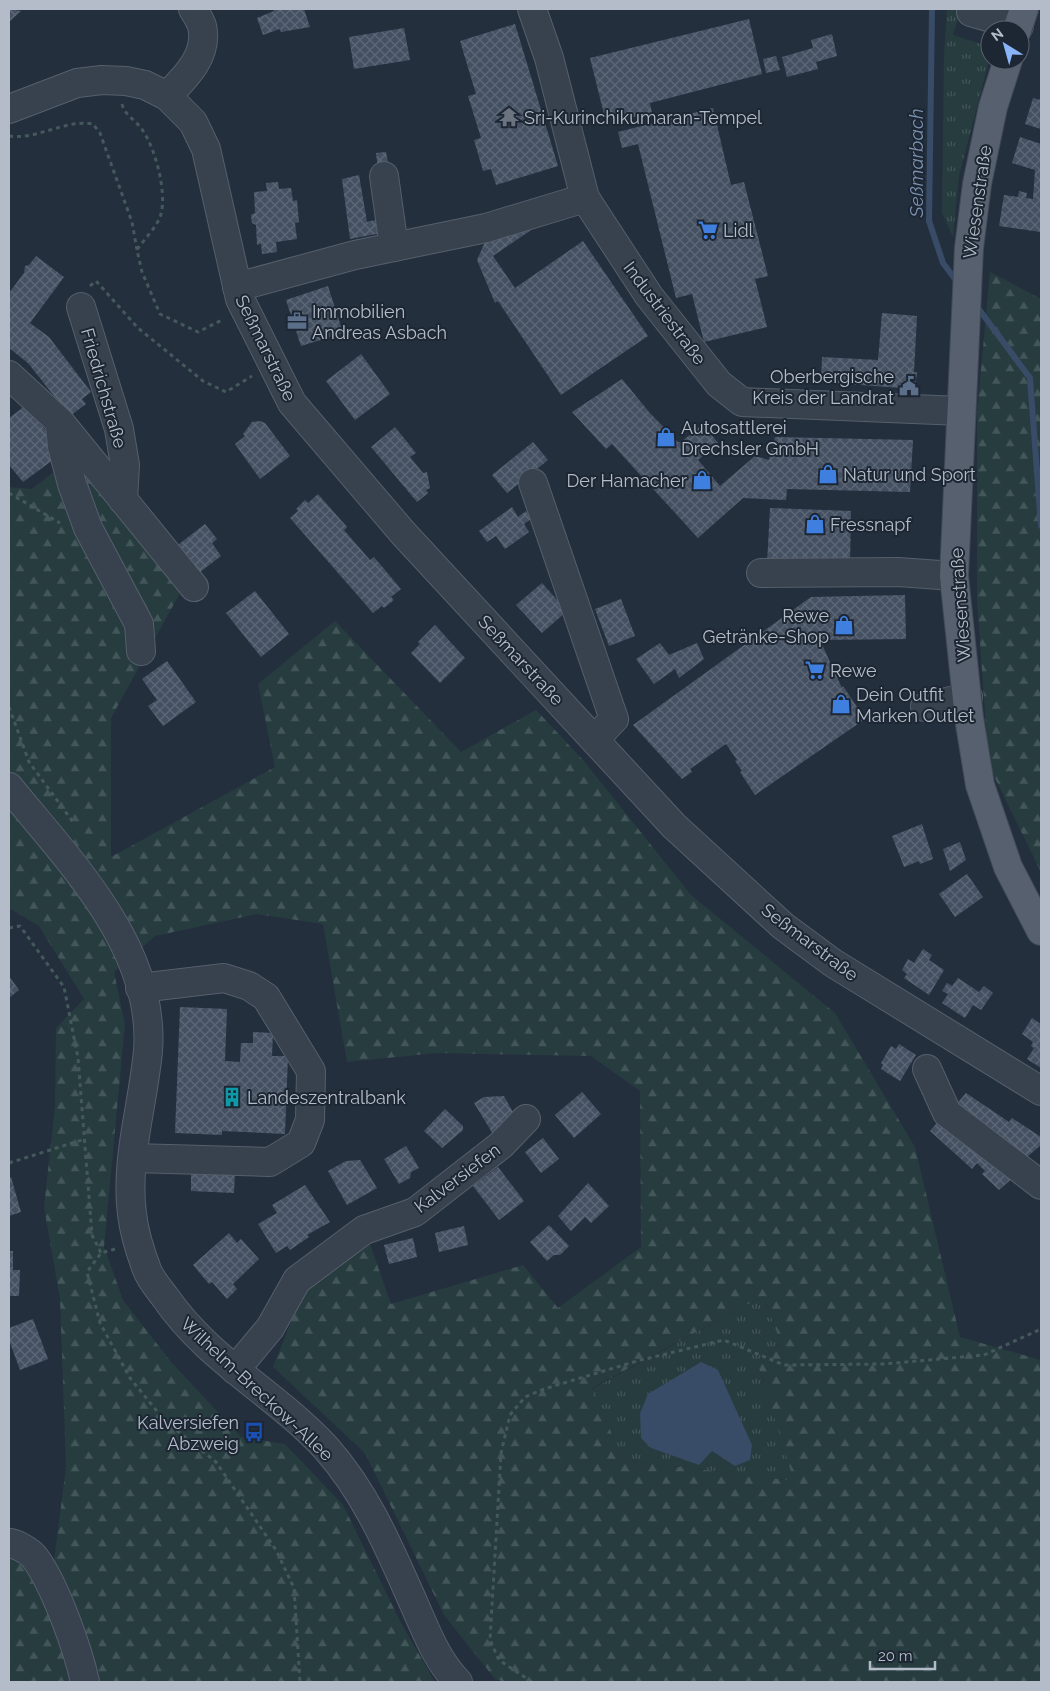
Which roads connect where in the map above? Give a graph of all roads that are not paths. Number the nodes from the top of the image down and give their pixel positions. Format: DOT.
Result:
graph roads {
  1 [pos="193,9"];
  2 [pos="532,9"];
  3 [pos="971,12"];
  4 [pos="1010,20"];
  5 [pos="1005,70"];
  6 [pos="166,96"];
  7 [pos="9,109"];
  8 [pos="384,176"];
  9 [pos="585,198"];
  10 [pos="394,247"];
  11 [pos="237,286"];
  12 [pos="81,307"];
  13 [pos="9,376"];
  14 [pos="961,411"];
  15 [pos="60,422"];
  16 [pos="533,482"];
  17 [pos="123,500"];
  18 [pos="761,573"];
  19 [pos="954,576"];
  20 [pos="194,587"];
  21 [pos="141,651"];
  22 [pos="968,697"];
  23 [pos="925,707"];
  24 [pos="595,738"];
  25 [pos="9,787"];
  26 [pos="1041,931"];
  27 [pos="140,988"];
  28 [pos="927,1069"];
  29 [pos="1041,1091"];
  30 [pos="526,1119"];
  31 [pos="133,1158"];
  32 [pos="1041,1185"];
  33 [pos="235,1370"];
  34 [pos="9,1543"];
  35 [pos="85,1682"];
  36 [pos="458,1682"];
  1 -- 6 [label="street"];
  2 -- 9 [label="street, Industriestraße"];
  3 -- 4 [label="street"];
  5 -- 14 [label="main road, Wiesenstraße"];
  6 -- 7 [label="street, Seßmarstraße"];
  6 -- 11 [label="street, Seßmarstraße"];
  8 -- 10 [label="street"];
  9 -- 10 [label="street"];
  9 -- 14 [label="street, Industriestraße"];
  10 -- 11 [label="street"];
  11 -- 24 [label="street, Seßmarstraße"];
  12 -- 17 [label="street, Friedrichstraße"];
  13 -- 15 [label="street, Friedrichstraße"];
  14 -- 19 [label="main road, Wiesenstraße"];
  15 -- 17 [label="street, Friedrichstraße"];
  15 -- 21 [label="street"];
  16 -- 24 [label="street"];
  17 -- 20 [label="street, Friedrichstraße"];
  18 -- 19 [label="street"];
  19 -- 22 [label="main road, Wiesenstraße"];
  22 -- 23 [label="street"];
  22 -- 26 [label="main road, Wiesenstraße"];
  24 -- 29 [label="street, Seßmarstraße"];
  25 -- 27 [label="street, Wilhelm-Breckow-Allee"];
  27 -- 31 [label="street, Wilhelm-Breckow-Allee"];
  27 -- 31 [label="street"];
  28 -- 32 [label="street"];
  30 -- 33 [label="street, Kalversiefen"];
  31 -- 33 [label="street, Wilhelm-Breckow-Allee"];
  33 -- 36 [label="street, Wilhelm-Breckow-Allee"];
  34 -- 35 [label="street"];
}
